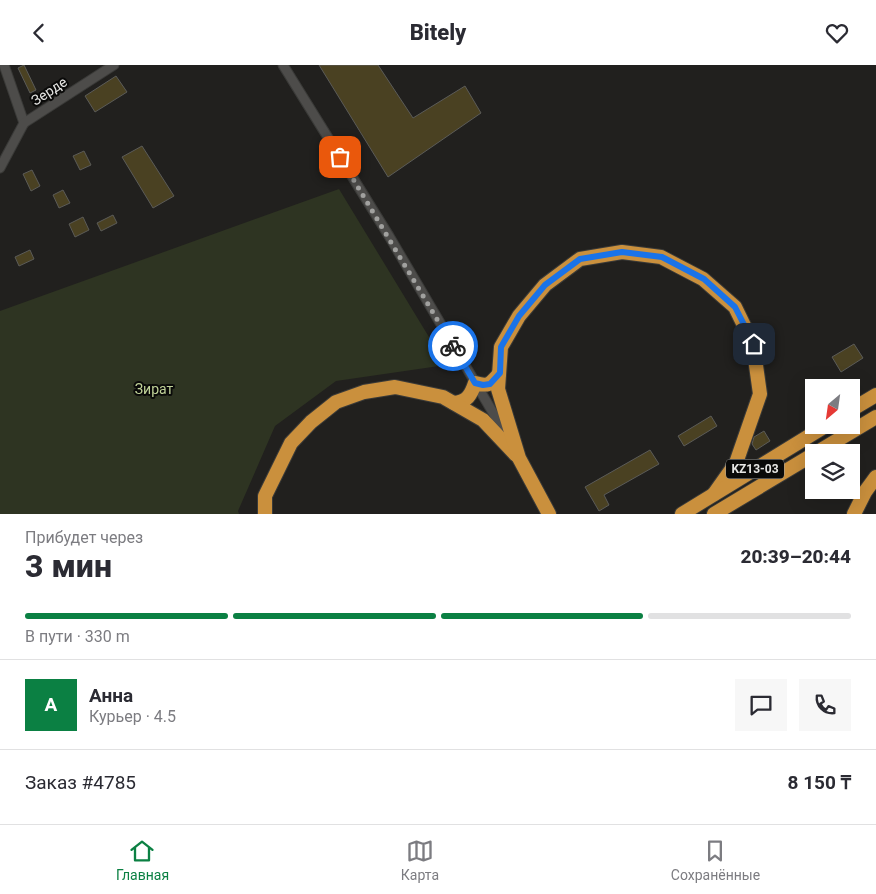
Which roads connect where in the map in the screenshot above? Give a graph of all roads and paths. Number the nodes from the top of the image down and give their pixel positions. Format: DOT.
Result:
graph roads {
  1 [pos="4,65"];
  2 [pos="114,65"];
  3 [pos="283,65"];
  4 [pos="24,123"];
  5 [pos="0,168"];
  6 [pos="500,373"];
  7 [pos="475,383"];
  8 [pos="876,395"];
  9 [pos="454,403"];
  10 [pos="860,405"];
  11 [pos="876,417"];
  12 [pos="812,434"];
  13 [pos="830,444"];
  14 [pos="519,458"];
  15 [pos="805,459"];
  16 [pos="876,477"];
  17 [pos="714,494"];
  18 [pos="265,514"];
  19 [pos="549,514"];
  20 [pos="682,514"];
  21 [pos="714,514"];
  22 [pos="854,514"];
  1 -- 4 [label="street"];
  2 -- 4 [label="street, Зерде"];
  3 -- 7 [label="street"];
  4 -- 5 [label="street"];
  6 -- 7 [label="highway"];
  6 -- 14 [label="highway"];
  6 -- 17 [label="highway"];
  7 -- 9 [label="highway"];
  7 -- 14 [label="street"];
  8 -- 10 [label="highway"];
  9 -- 14 [label="highway"];
  9 -- 18 [label="highway"];
  11 -- 13 [label="highway, KZ13-03"];
  12 -- 17 [label="highway, KZ13-03"];
  14 -- 19 [label="highway"];
  15 -- 21 [label="highway, KZ13-03"];
  16 -- 22 [label="highway"];
  17 -- 20 [label="highway, KZ13-03"];
}
